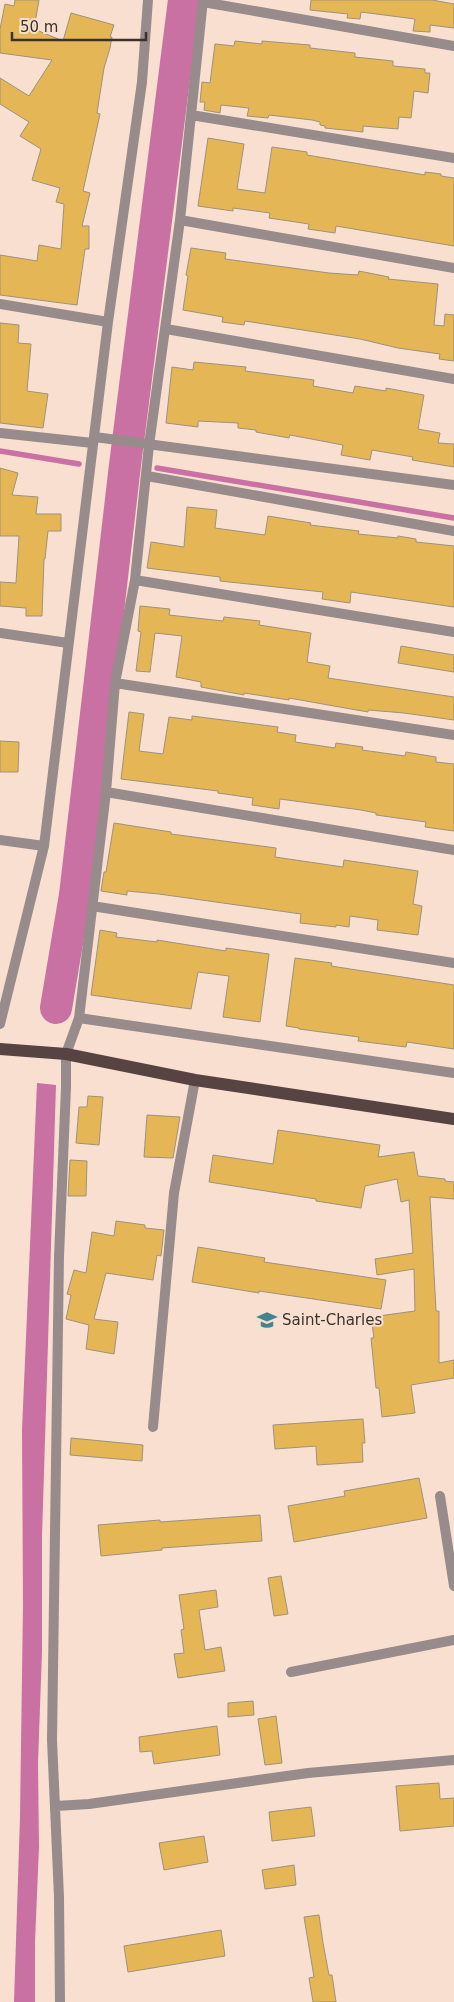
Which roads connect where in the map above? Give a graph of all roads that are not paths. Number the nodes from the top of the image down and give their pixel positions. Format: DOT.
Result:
graph roads {
  1 [pos="148,0"];
  2 [pos="203,1"];
  3 [pos="454,46"];
  4 [pos="191,115"];
  5 [pos="454,158"];
  6 [pos="180,220"];
  7 [pos="454,268"];
  8 [pos="0,304"];
  9 [pos="108,322"];
  10 [pos="166,329"];
  11 [pos="454,379"];
  12 [pos="0,433"];
  13 [pos="94,440"];
  14 [pos="149,445"];
  15 [pos="147,476"];
  16 [pos="454,485"];
  17 [pos="454,531"];
  18 [pos="135,580"];
  19 [pos="454,632"];
  20 [pos="0,633"];
  21 [pos="68,644"];
  22 [pos="115,683"];
  23 [pos="454,735"];
  24 [pos="106,792"];
  25 [pos="0,840"];
  26 [pos="44,846"];
  27 [pos="454,850"];
  28 [pos="92,906"];
  29 [pos="454,963"];
  30 [pos="79,1018"];
  31 [pos="0,1024"];
  32 [pos="0,1048"];
  33 [pos="66,1054"];
  34 [pos="454,1073"];
  35 [pos="195,1080"];
  36 [pos="454,1118"];
  37 [pos="153,1427"];
  38 [pos="440,1496"];
  39 [pos="454,1583"];
  40 [pos="454,1640"];
  41 [pos="291,1672"];
  42 [pos="454,1760"];
  43 [pos="56,1806"];
  44 [pos="60,2002"];
  1 -- 9 [label="street"];
  2 -- 3 [label="street"];
  2 -- 4 [label="street"];
  4 -- 5 [label="street"];
  4 -- 6 [label="street"];
  6 -- 7 [label="street"];
  6 -- 10 [label="street"];
  8 -- 9 [label="street"];
  9 -- 13 [label="street"];
  10 -- 11 [label="street"];
  10 -- 14 [label="street"];
  12 -- 13 [label="street"];
  13 -- 14 [label="street"];
  13 -- 21 [label="street"];
  14 -- 15 [label="street"];
  14 -- 16 [label="street"];
  15 -- 17 [label="street"];
  15 -- 18 [label="street"];
  18 -- 19 [label="street"];
  18 -- 22 [label="street"];
  20 -- 21 [label="street"];
  21 -- 26 [label="street"];
  22 -- 23 [label="street"];
  22 -- 24 [label="street"];
  24 -- 27 [label="street"];
  24 -- 28 [label="street"];
  25 -- 26 [label="street"];
  26 -- 31 [label="street"];
  28 -- 29 [label="street"];
  28 -- 30 [label="street"];
  30 -- 33 [label="street"];
  30 -- 34 [label="street"];
  32 -- 33 [label="main road"];
  33 -- 35 [label="main road"];
  33 -- 43 [label="street"];
  35 -- 36 [label="main road"];
  35 -- 37 [label="street"];
  38 -- 39 [label="street"];
  40 -- 41 [label="street"];
  42 -- 43 [label="street"];
  43 -- 44 [label="street"];
}
